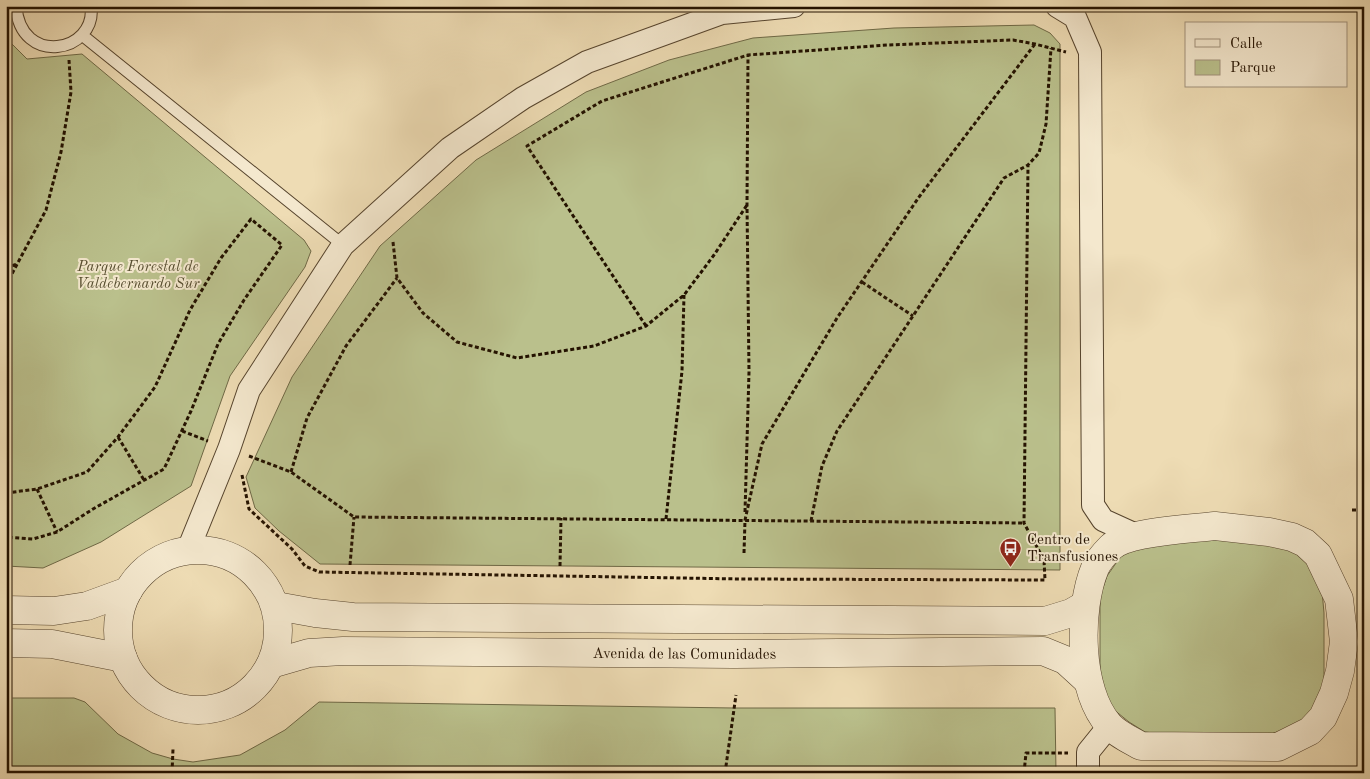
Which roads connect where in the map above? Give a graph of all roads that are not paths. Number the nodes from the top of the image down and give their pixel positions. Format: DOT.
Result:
graph roads {
  1 [pos="16,6"];
  2 [pos="91,6"];
  3 [pos="794,6"];
  4 [pos="1057,6"];
  5 [pos="82,35"];
  6 [pos="343,245"];
  7 [pos="1136,536"];
  8 [pos="188,550"];
  9 [pos="128,591"];
  10 [pos="1339,599"];
  11 [pos="1085,605"];
  12 [pos="276,606"];
  13 [pos="6,610"];
  14 [pos="1364,615"];
  15 [pos="6,643"];
  16 [pos="123,658"];
  17 [pos="271,664"];
  18 [pos="1352,666"];
  19 [pos="1088,681"];
  20 [pos="1109,726"];
  21 [pos="1088,773"];
  1 -- 5 [label="lane"];
  2 -- 5 [label="lane"];
  3 -- 6 [label="street"];
  4 -- 7 [label="street"];
  5 -- 6 [label="lane"];
  6 -- 8 [label="street"];
  7 -- 10 [label="street"];
  7 -- 11 [label="street"];
  8 -- 9 [label="street"];
  8 -- 12 [label="street"];
  9 -- 13 [label="street"];
  9 -- 16 [label="street"];
  10 -- 14 [label="street"];
  10 -- 18 [label="street"];
  11 -- 12 [label="street"];
  11 -- 19 [label="street"];
  12 -- 17 [label="street"];
  15 -- 16 [label="street"];
  16 -- 17 [label="street"];
  17 -- 19 [label="street, Avenida de las Comunidades"];
  18 -- 20 [label="street"];
  19 -- 20 [label="street"];
  20 -- 21 [label="street"];
}
